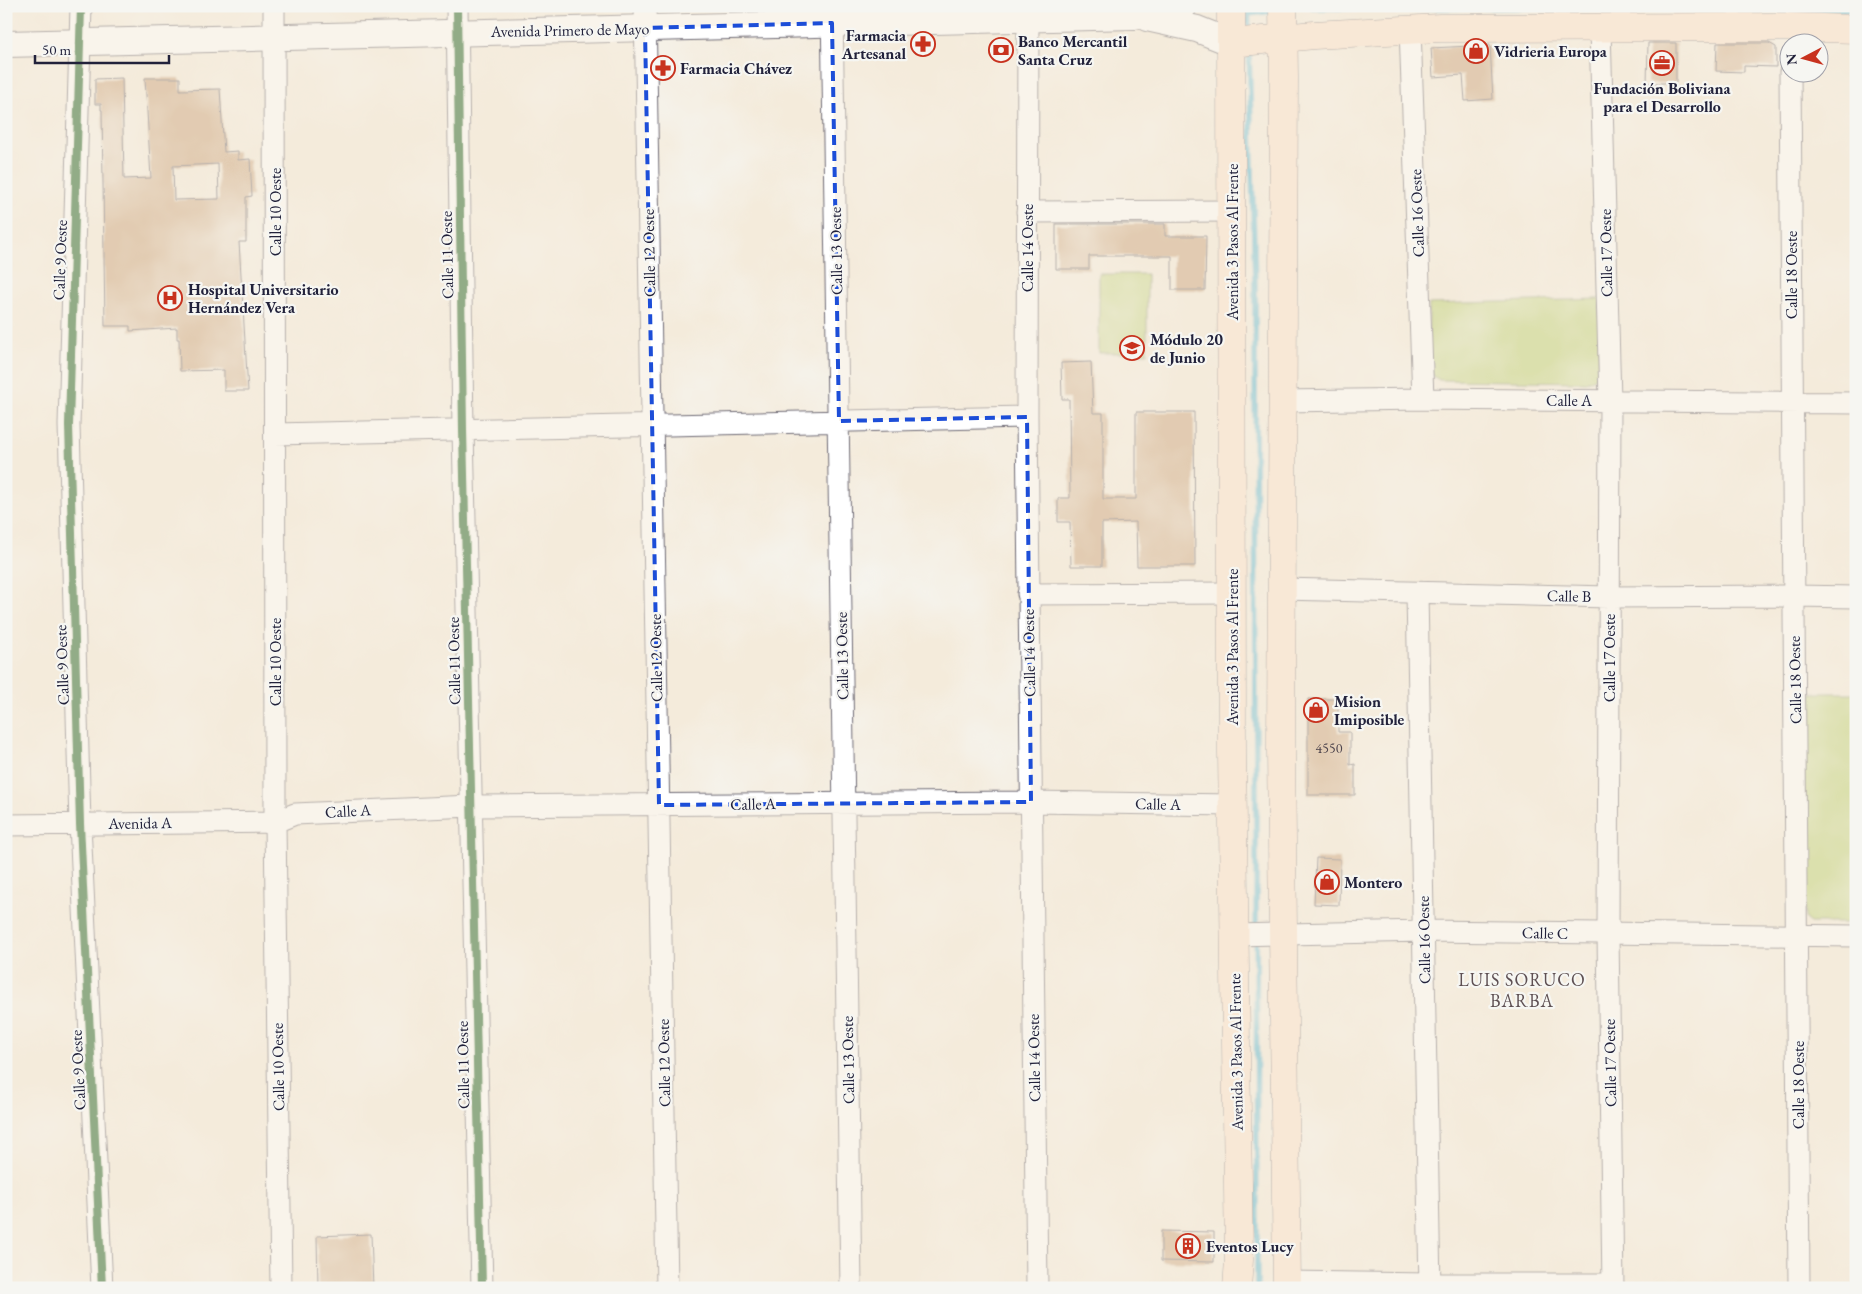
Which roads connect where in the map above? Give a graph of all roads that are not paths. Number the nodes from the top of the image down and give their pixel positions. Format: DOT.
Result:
graph roads {
  1 [pos="81,6"];
  2 [pos="274,6"];
  3 [pos="457,6"];
  4 [pos="1184,6"];
  5 [pos="1231,6"];
  6 [pos="1283,6"];
  7 [pos="1028,12"];
  8 [pos="832,15"];
  9 [pos="1134,16"];
  10 [pos="645,17"];
  11 [pos="1410,28"];
  12 [pos="1600,28"];
  13 [pos="1856,29"];
  14 [pos="1823,32"];
  15 [pos="457,33"];
  16 [pos="1780,35"];
  17 [pos="274,37"];
  18 [pos="1253,41"];
  19 [pos="82,42"];
  20 [pos="6,44"];
  21 [pos="1790,82"];
  22 [pos="1232,211"];
  23 [pos="1027,212"];
  24 [pos="1423,398"];
  25 [pos="1610,400"];
  26 [pos="1282,401"];
  27 [pos="1856,403"];
  28 [pos="1792,404"];
  29 [pos="1027,417"];
  30 [pos="839,421"];
  31 [pos="652,426"];
  32 [pos="463,430"];
  33 [pos="275,434"];
  34 [pos="1282,589"];
  35 [pos="1232,593"];
  36 [pos="1417,593"];
  37 [pos="1028,594"];
  38 [pos="1794,596"];
  39 [pos="1609,597"];
  40 [pos="1856,597"];
  41 [pos="1031,802"];
  42 [pos="844,803"];
  43 [pos="659,805"];
  44 [pos="1233,805"];
  45 [pos="471,806"];
  46 [pos="275,822"];
  47 [pos="80,824"];
  48 [pos="6,825"];
  49 [pos="1424,931"];
  50 [pos="1258,934"];
  51 [pos="1608,934"];
  52 [pos="1798,936"];
  53 [pos="1856,936"];
  54 [pos="1287,1285"];
  55 [pos="1430,1286"];
  56 [pos="1613,1286"];
  57 [pos="102,1288"];
  58 [pos="281,1288"];
  59 [pos="482,1288"];
  60 [pos="667,1288"];
  61 [pos="851,1288"];
  62 [pos="1037,1288"];
  63 [pos="1237,1288"];
  64 [pos="1799,1288"];
  1 -- 19 [label="street, Calle 9 Oeste"];
  2 -- 17 [label="street, Calle 10 Oeste"];
  3 -- 15 [label="street, Calle 11 Oeste"];
  4 -- 9 [label="street, Avenida Primero de Mayo"];
  5 -- 18 [label="main road, Avenida 3 Pasos Al Frente"];
  6 -- 18 [label="main road, Avenida 3 Pasos Al Frente"];
  7 -- 8 [label="street, Avenida Primero de Mayo"];
  7 -- 9 [label="street, Avenida Primero de Mayo"];
  7 -- 23 [label="street, Calle 14 Oeste"];
  8 -- 10 [label="street, Avenida Primero de Mayo"];
  8 -- 30 [label="street, Calle 13 Oeste"];
  9 -- 18 [label="street, Avenida Primero de Mayo"];
  10 -- 15 [label="street, Avenida Primero de Mayo"];
  10 -- 31 [label="street, Calle 12 Oeste"];
  11 -- 12 [label="main road"];
  11 -- 18 [label="main road"];
  11 -- 24 [label="street, Calle 16 Oeste"];
  12 -- 16 [label="main road"];
  12 -- 25 [label="street, Calle 17 Oeste"];
  13 -- 14 [label="main road"];
  15 -- 17 [label="street, Avenida Primero de Mayo"];
  15 -- 32 [label="street, Calle 11 Oeste"];
  17 -- 19 [label="street, Avenida Primero de Mayo"];
  17 -- 33 [label="street, Calle 10 Oeste"];
  18 -- 22 [label="main road, Avenida 3 Pasos Al Frente"];
  18 -- 26 [label="main road, Avenida 3 Pasos Al Frente"];
  19 -- 20 [label="street, Avenida Primero de Mayo"];
  19 -- 47 [label="street, Calle 9 Oeste"];
  21 -- 28 [label="street, Calle 18 Oeste"];
  22 -- 23 [label="street"];
  22 -- 35 [label="main road, Avenida 3 Pasos Al Frente"];
  23 -- 29 [label="street, Calle 14 Oeste"];
  24 -- 25 [label="street, Calle A"];
  24 -- 26 [label="street, Calle A"];
  25 -- 28 [label="street, Calle A"];
  25 -- 39 [label="street, Calle 17 Oeste"];
  26 -- 34 [label="main road, Avenida 3 Pasos Al Frente"];
  27 -- 28 [label="street, Calle A"];
  28 -- 38 [label="street, Calle 18 Oeste"];
  29 -- 30 [label="street"];
  29 -- 37 [label="street, Calle 14 Oeste"];
  30 -- 31 [label="street"];
  30 -- 42 [label="street, Calle 13 Oeste"];
  31 -- 32 [label="street"];
  31 -- 43 [label="street, Calle 12 Oeste"];
  32 -- 33 [label="street"];
  32 -- 45 [label="street, Calle 11 Oeste"];
  33 -- 46 [label="street, Calle 10 Oeste"];
  34 -- 36 [label="street, Calle B"];
  34 -- 50 [label="main road, Avenida 3 Pasos Al Frente"];
  35 -- 37 [label="street"];
  35 -- 44 [label="main road, Avenida 3 Pasos Al Frente"];
  36 -- 39 [label="street, Calle B"];
  36 -- 49 [label="street, Calle 16 Oeste"];
  37 -- 41 [label="street, Calle 14 Oeste"];
  38 -- 39 [label="street, Calle B"];
  38 -- 40 [label="street, Calle B"];
  38 -- 52 [label="street, Calle 18 Oeste"];
  39 -- 51 [label="street, Calle 17 Oeste"];
  41 -- 42 [label="street, Calle A"];
  41 -- 44 [label="street, Calle A"];
  41 -- 62 [label="street, Calle 14 Oeste"];
  42 -- 43 [label="street, Calle A"];
  42 -- 61 [label="street, Calle 13 Oeste"];
  43 -- 45 [label="street, Calle A"];
  43 -- 60 [label="street, Calle 12 Oeste"];
  44 -- 50 [label="main road, Avenida 3 Pasos Al Frente"];
  45 -- 46 [label="street, Calle A"];
  45 -- 59 [label="street, Calle 11 Oeste"];
  46 -- 47 [label="street, Avenida A"];
  46 -- 58 [label="street, Calle 10 Oeste"];
  47 -- 48 [label="street, Avenida A"];
  47 -- 57 [label="street, Calle 9 Oeste"];
  49 -- 50 [label="street, Calle C"];
  49 -- 51 [label="street, Calle C"];
  49 -- 55 [label="street, Calle 16 Oeste"];
  50 -- 54 [label="main road, Avenida 3 Pasos Al Frente"];
  50 -- 63 [label="main road, Avenida 3 Pasos Al Frente"];
  51 -- 52 [label="street, Calle C"];
  51 -- 56 [label="street, Calle 17 Oeste"];
  52 -- 53 [label="street, Calle C"];
  52 -- 64 [label="street, Calle 18 Oeste"];
  54 -- 55 [label="street"];
  55 -- 56 [label="street"];
}
